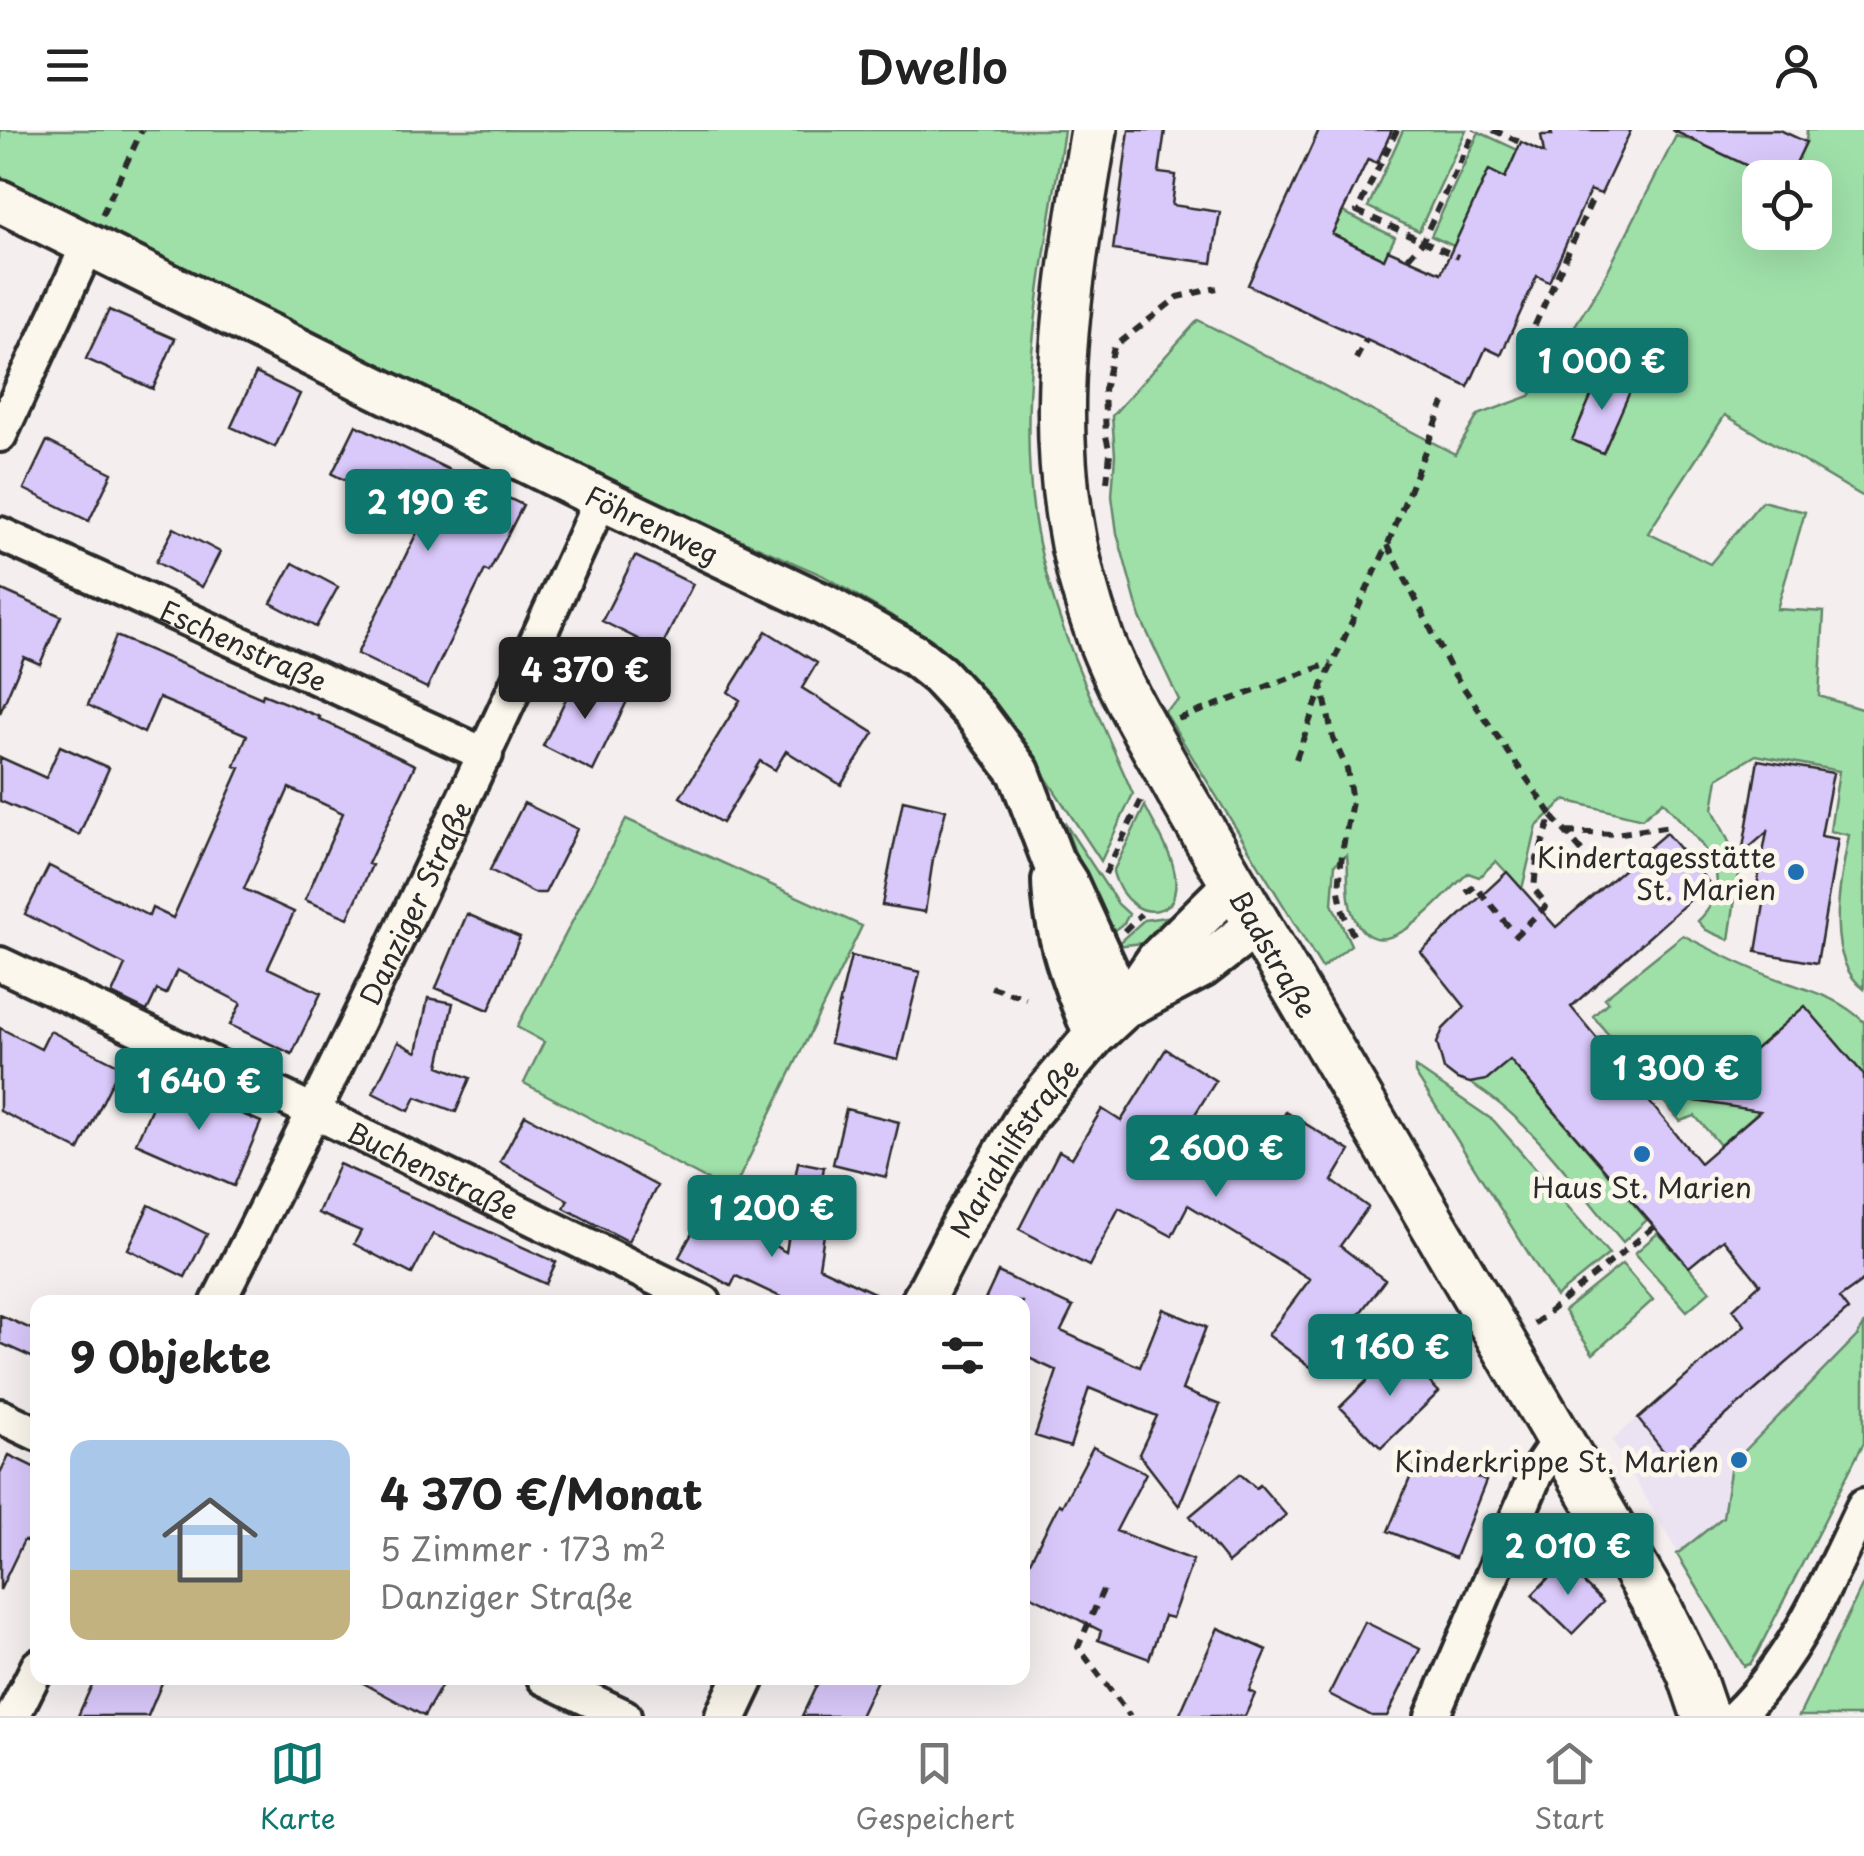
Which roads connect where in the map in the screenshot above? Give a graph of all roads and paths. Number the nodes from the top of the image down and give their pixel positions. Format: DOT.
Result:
graph roads {
  1 [pos="142,130"];
  2 [pos="1094,130"];
  3 [pos="1397,130"];
  4 [pos="1475,130"];
  5 [pos="1493,130"];
  6 [pos="1522,143"];
  7 [pos="1588,196"];
  8 [pos="0,201"];
  9 [pos="1422,242"];
  10 [pos="89,243"];
  11 [pos="1458,257"];
  12 [pos="1408,258"];
  13 [pos="1217,288"];
  14 [pos="1366,340"];
  15 [pos="1356,359"];
  16 [pos="1529,361"];
  17 [pos="1444,403"];
  18 [pos="0,435"];
  19 [pos="1107,496"];
  20 [pos="600,499"];
  21 [pos="0,534"];
  22 [pos="1388,544"];
  23 [pos="1332,662"];
  24 [pos="1322,686"];
  25 [pos="1176,708"];
  26 [pos="1182,717"];
  27 [pos="1170,723"];
  28 [pos="486,755"];
  29 [pos="1296,759"];
  30 [pos="1144,796"];
  31 [pos="1552,815"];
  32 [pos="1671,826"];
  33 [pos="1566,832"];
  34 [pos="1596,868"];
  35 [pos="1104,874"];
  36 [pos="1235,884"];
  37 [pos="1461,897"];
  38 [pos="1258,923"];
  39 [pos="1353,935"];
  40 [pos="0,964"];
  41 [pos="991,987"];
  42 [pos="1026,998"];
  43 [pos="1110,1021"];
  44 [pos="315,1112"];
  45 [pos="1654,1228"];
  46 [pos="222,1295"];
  47 [pos="690,1295"];
  48 [pos="926,1295"];
  49 [pos="1504,1347"];
  50 [pos="0,1416"];
  51 [pos="30,1430"];
  52 [pos="1559,1439"];
  53 [pos="1864,1506"];
  54 [pos="1103,1590"];
  55 [pos="30,1682"];
  56 [pos="559,1685"];
  57 [pos="741,1685"];
  58 [pos="13,1716"];
  59 [pos="624,1716"];
  60 [pos="726,1716"];
  61 [pos="1130,1716"];
  62 [pos="1432,1716"];
  63 [pos="1705,1716"];
  64 [pos="1736,1716"];
  1 -- 10 [label="path"];
  2 -- 36 [label="main road, Badstraße"];
  3 -- 9 [label="path"];
  4 -- 9 [label="path"];
  5 -- 6 [label="path"];
  7 -- 16 [label="path"];
  8 -- 10 [label="street, Föhrenweg"];
  9 -- 11 [label="path"];
  9 -- 12 [label="path"];
  10 -- 18 [label="street"];
  10 -- 20 [label="street, Föhrenweg"];
  13 -- 19 [label="path"];
  14 -- 15 [label="path"];
  17 -- 22 [label="path"];
  20 -- 28 [label="street, Danziger Straße"];
  20 -- 43 [label="street, Föhrenweg"];
  21 -- 28 [label="street, Eschenstraße"];
  22 -- 23 [label="path"];
  22 -- 31 [label="path"];
  23 -- 24 [label="path"];
  23 -- 26 [label="path"];
  24 -- 29 [label="path"];
  24 -- 39 [label="path"];
  25 -- 26 [label="path"];
  26 -- 27 [label="path"];
  28 -- 44 [label="street, Danziger Straße"];
  30 -- 35 [label="path"];
  31 -- 33 [label="path"];
  31 -- 37 [label="path"];
  32 -- 33 [label="path"];
  33 -- 34 [label="path"];
  36 -- 38 [label="main road, Badstraße"];
  36 -- 43 [label="street, Mariahilfstraße"];
  38 -- 43 [label="street, Mariahilfstraße"];
  38 -- 49 [label="main road, Badstraße"];
  40 -- 44 [label="street, Buchenstraße"];
  41 -- 42 [label="path"];
  43 -- 48 [label="street, Mariahilfstraße"];
  44 -- 46 [label="street, Danziger Straße"];
  44 -- 47 [label="street, Buchenstraße"];
  45 -- 49 [label="path"];
  49 -- 52 [label="main road, Badstraße"];
  50 -- 51 [label="street"];
  52 -- 62 [label="street"];
  52 -- 63 [label="main road, Badstraße"];
  53 -- 64 [label="street"];
  54 -- 61 [label="path"];
  55 -- 58 [label="street"];
  56 -- 59 [label="street"];
  57 -- 60 [label="street"];
}
